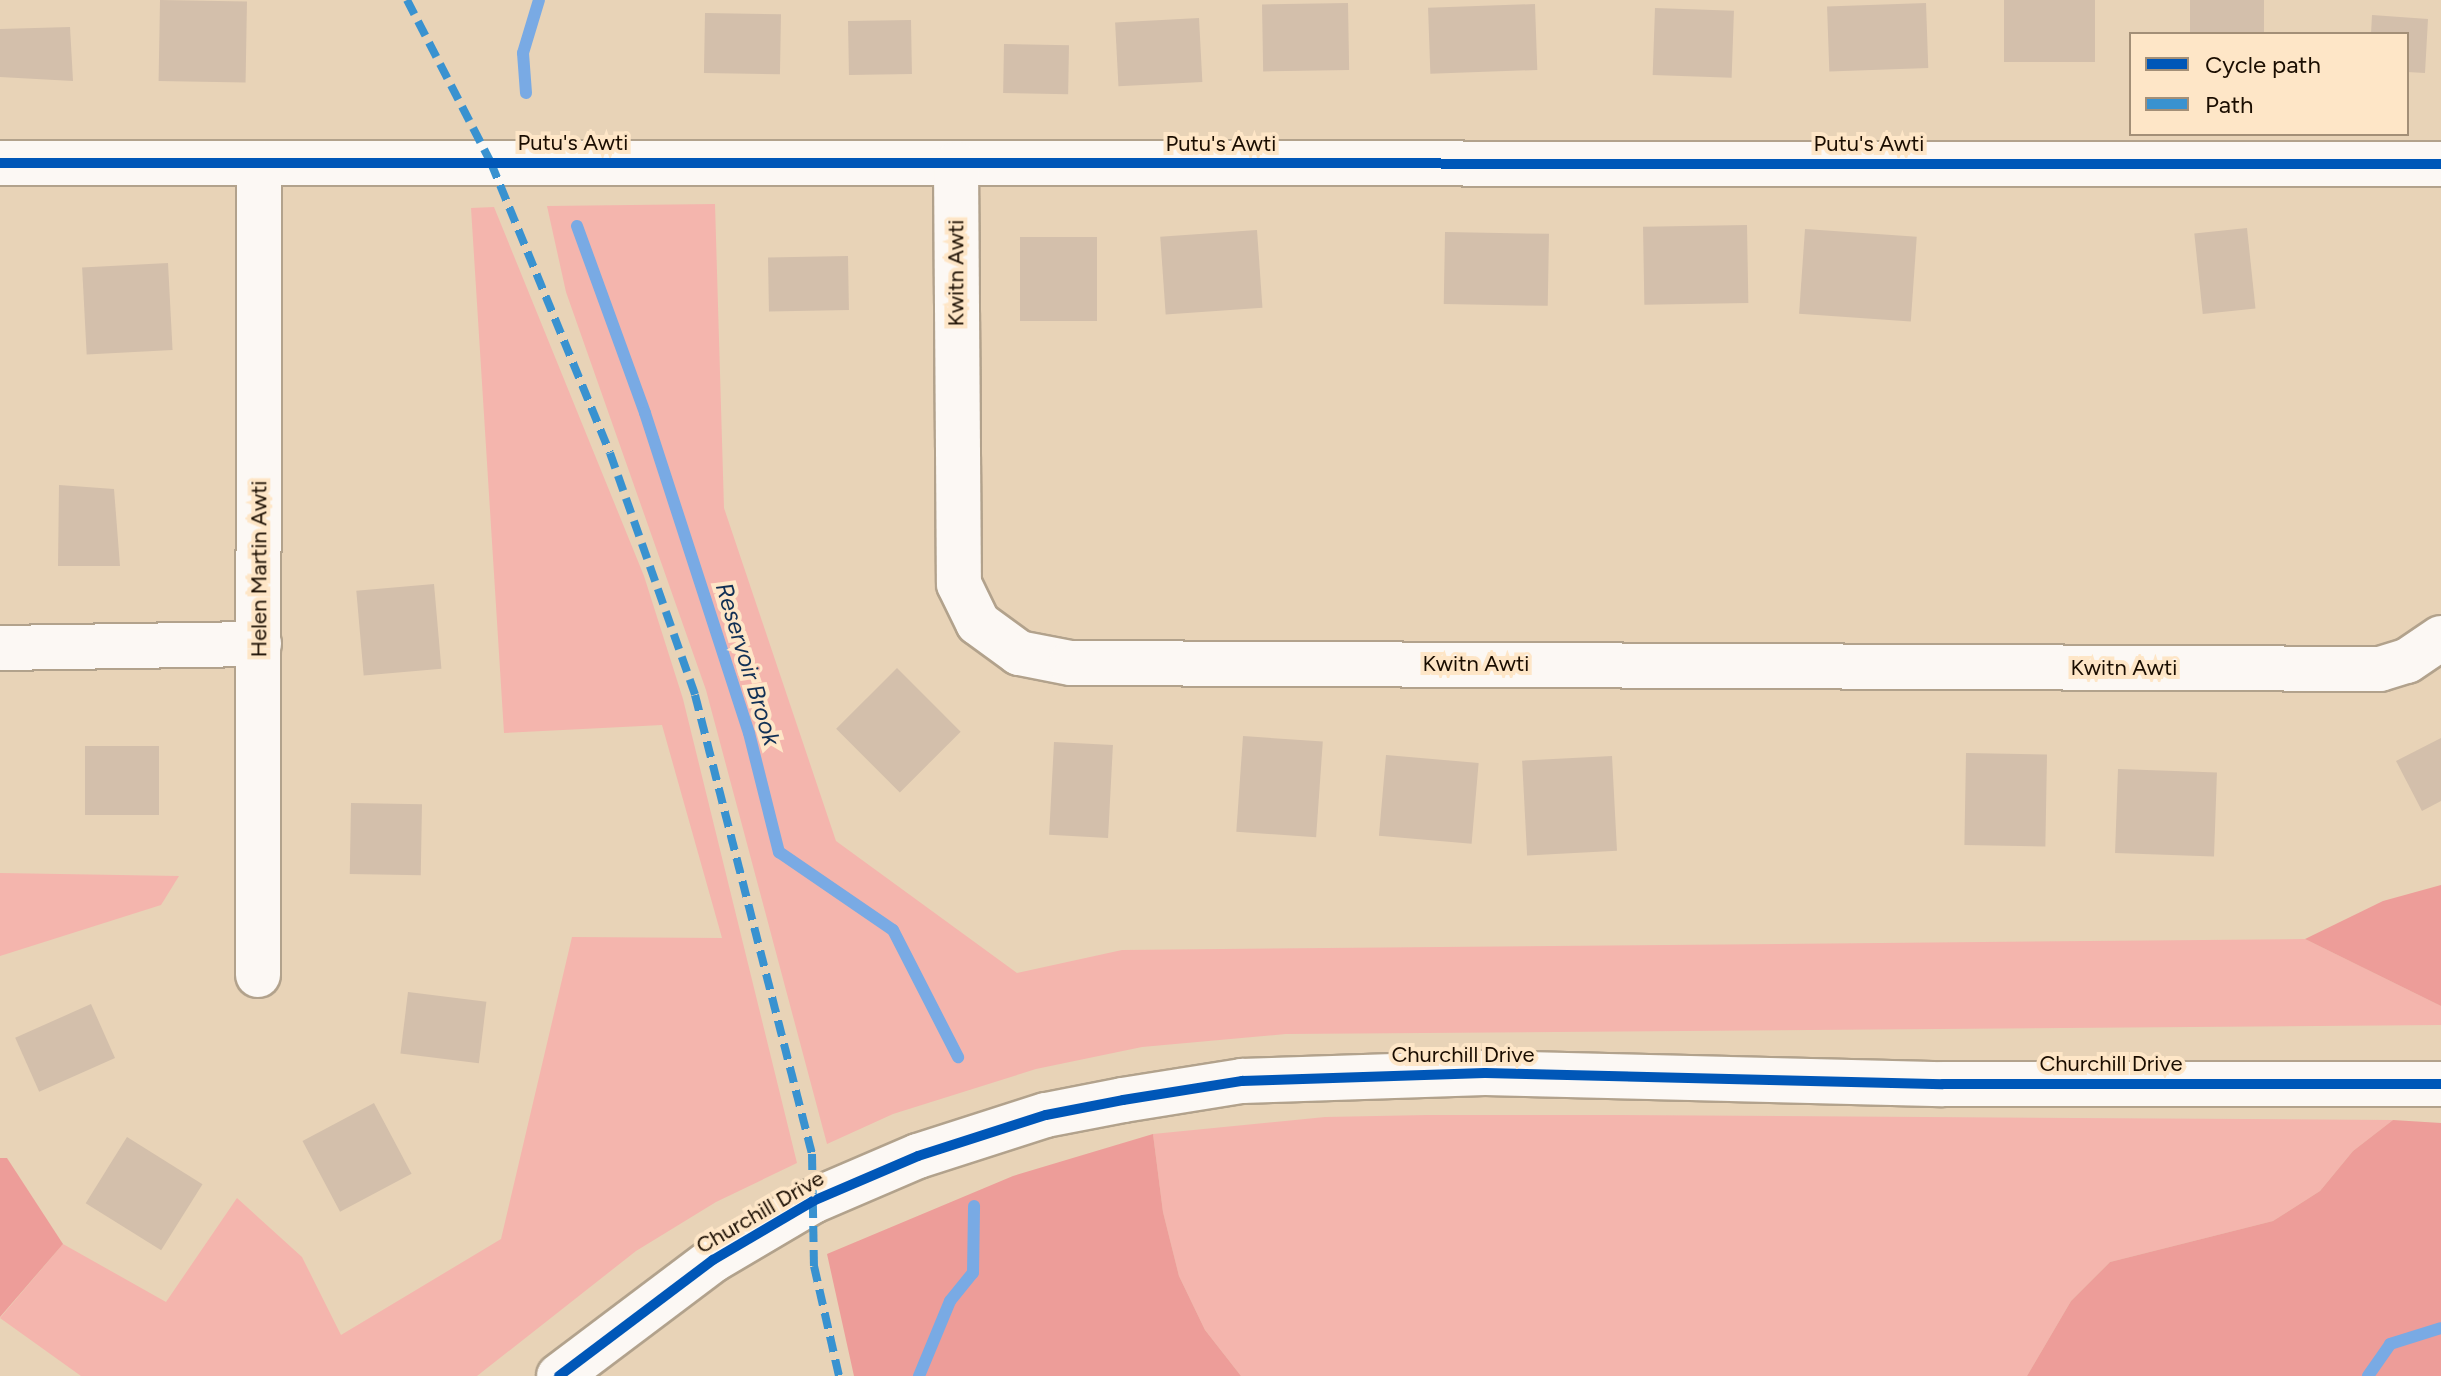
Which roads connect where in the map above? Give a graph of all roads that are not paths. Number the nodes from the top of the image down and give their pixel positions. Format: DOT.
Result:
graph roads {
  1 [pos="0,163"];
  2 [pos="259,163"];
  3 [pos="956,164"];
  4 [pos="2441,164"];
  5 [pos="2441,638"];
  6 [pos="259,644"];
  7 [pos="0,648"];
  8 [pos="258,975"];
  9 [pos="2441,1084"];
  10 [pos="559,1376"];
  1 -- 2 [label="street, Putu's Awti"];
  2 -- 3 [label="street, Putu's Awti"];
  2 -- 6 [label="street, Helen Martin Awti"];
  3 -- 4 [label="street, Putu's Awti"];
  3 -- 5 [label="street, Kwitn Awti"];
  6 -- 7 [label="street"];
  6 -- 8 [label="street, Helen Martin Awti"];
  9 -- 10 [label="street, Churchill Drive"];
}
